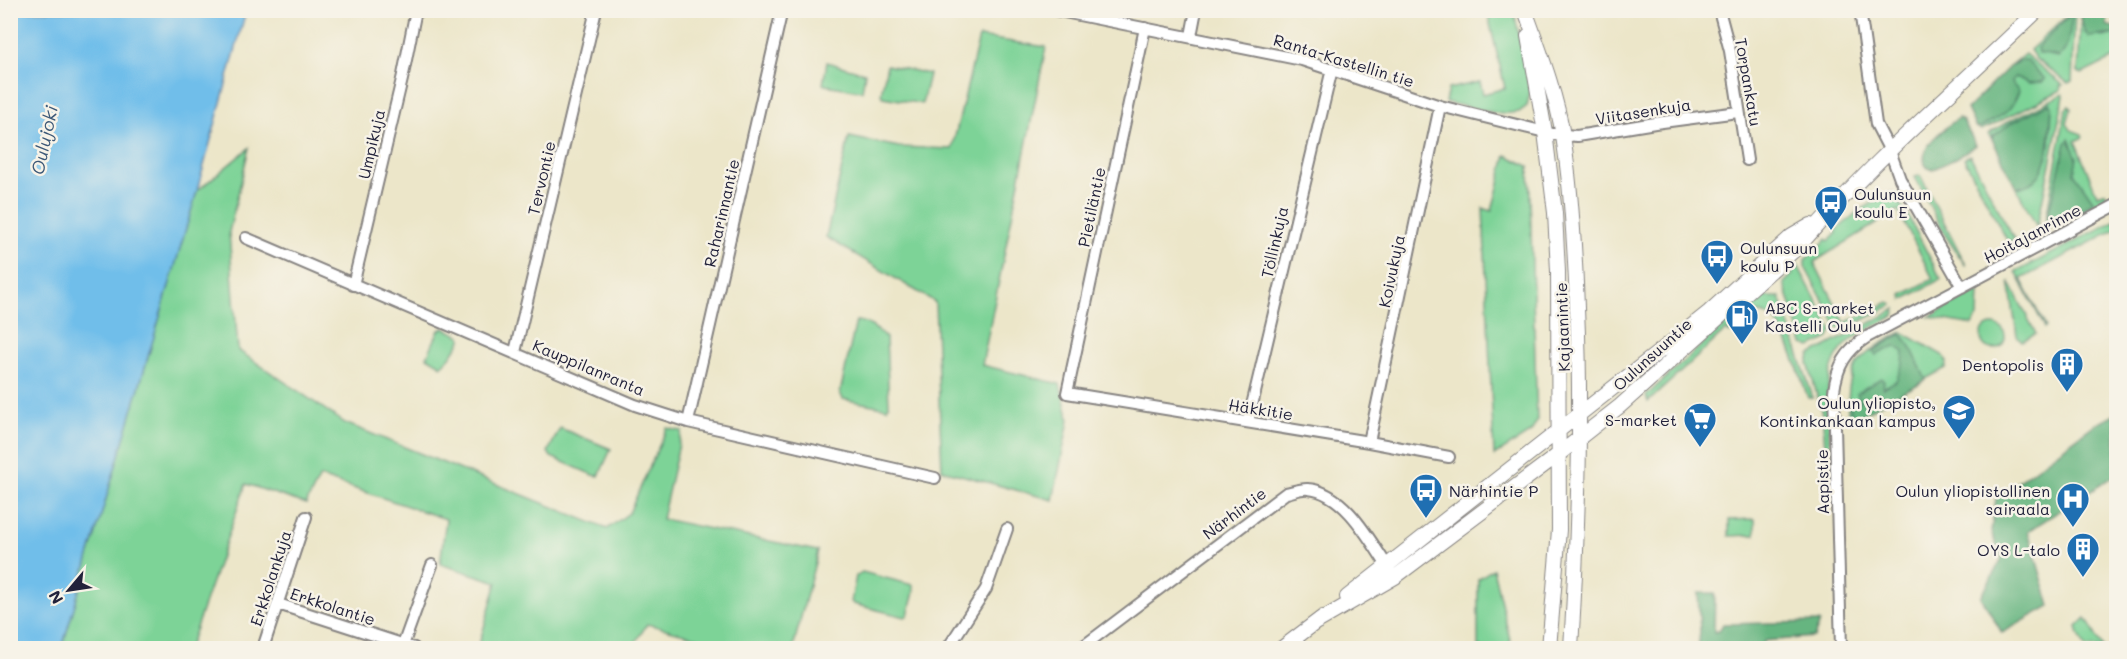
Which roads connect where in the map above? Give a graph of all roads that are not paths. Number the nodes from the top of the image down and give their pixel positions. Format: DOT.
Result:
graph roads {
  1 [pos="416,10"];
  2 [pos="596,10"];
  3 [pos="782,10"];
  4 [pos="1054,10"];
  5 [pos="1196,10"];
  6 [pos="1524,10"];
  7 [pos="1719,10"];
  8 [pos="1860,10"];
  9 [pos="2036,11"];
  10 [pos="1145,28"];
  11 [pos="1191,36"];
  12 [pos="1332,69"];
  13 [pos="1440,106"];
  14 [pos="1738,112"];
  15 [pos="1554,134"];
  16 [pos="1890,151"];
  17 [pos="1747,160"];
  18 [pos="2116,205"];
  19 [pos="1822,219"];
  20 [pos="246,238"];
  21 [pos="353,285"];
  22 [pos="1962,287"];
  23 [pos="515,352"];
  24 [pos="1067,393"];
  25 [pos="1580,413"];
  26 [pos="688,422"];
  27 [pos="1248,422"];
  28 [pos="1559,430"];
  29 [pos="1580,438"];
  30 [pos="1369,442"];
  31 [pos="1559,454"];
  32 [pos="1449,457"];
  33 [pos="935,478"];
  34 [pos="306,517"];
  35 [pos="1007,529"];
  36 [pos="432,565"];
  37 [pos="1390,571"];
  38 [pos="278,604"];
  39 [pos="407,647"];
  40 [pos="263,648"];
  41 [pos="948,648"];
  42 [pos="1081,648"];
  43 [pos="1281,648"];
  44 [pos="1549,648"];
  45 [pos="1570,648"];
  46 [pos="1841,648"];
  1 -- 21 [label="street, Umpikuja"];
  2 -- 23 [label="street, Tervontie"];
  3 -- 26 [label="street, Raharinnantie"];
  4 -- 10 [label="street, Ranta-Kastellin tie"];
  5 -- 11 [label="street"];
  6 -- 15 [label="main road, Kajaanintie"];
  7 -- 14 [label="street, Torpankatu"];
  8 -- 16 [label="street"];
  9 -- 16 [label="main road, Oulunsuuntie"];
  10 -- 11 [label="street, Ranta-Kastellin tie"];
  10 -- 24 [label="street, Pietiläntie"];
  11 -- 12 [label="street, Ranta-Kastellin tie"];
  12 -- 13 [label="street, Ranta-Kastellin tie"];
  12 -- 27 [label="street, Töllinkuja"];
  13 -- 15 [label="street, Ranta-Kastellin tie"];
  13 -- 30 [label="street, Koivukuja"];
  14 -- 15 [label="street, Viitasenkuja"];
  14 -- 17 [label="street, Torpankatu"];
  15 -- 25 [label="main road, Kajaanintie"];
  15 -- 28 [label="main road, Kajaanintie"];
  16 -- 19 [label="main road, Oulunsuuntie"];
  16 -- 22 [label="street"];
  18 -- 22 [label="street, Hoitajanrinne"];
  19 -- 25 [label="main road, Oulunsuuntie"];
  19 -- 29 [label="main road, Oulunsuuntie"];
  20 -- 21 [label="street, Kauppilanranta"];
  21 -- 23 [label="street, Kauppilanranta"];
  22 -- 46 [label="street, Aapistie"];
  23 -- 26 [label="street, Kauppilanranta"];
  24 -- 27 [label="street, Häkkitie"];
  25 -- 28 [label="main road, Oulunsuuntie"];
  25 -- 29 [label="main road, Kajaanintie"];
  26 -- 33 [label="street, Kauppilanranta"];
  27 -- 30 [label="street, Häkkitie"];
  28 -- 31 [label="main road, Kajaanintie"];
  28 -- 37 [label="main road, Oulunsuuntie"];
  29 -- 31 [label="main road, Oulunsuuntie"];
  29 -- 45 [label="main road, Kajaanintie"];
  30 -- 32 [label="street, Häkkitie"];
  31 -- 37 [label="main road, Oulunsuuntie"];
  31 -- 44 [label="main road, Kajaanintie"];
  34 -- 38 [label="street, Erkkolankuja"];
  35 -- 41 [label="street"];
  36 -- 39 [label="street"];
  37 -- 42 [label="street, Närhintie"];
  37 -- 43 [label="main road, Oulunsuuntie"];
  38 -- 39 [label="street, Erkkolantie"];
  38 -- 40 [label="street, Erkkolankuja"];
}
